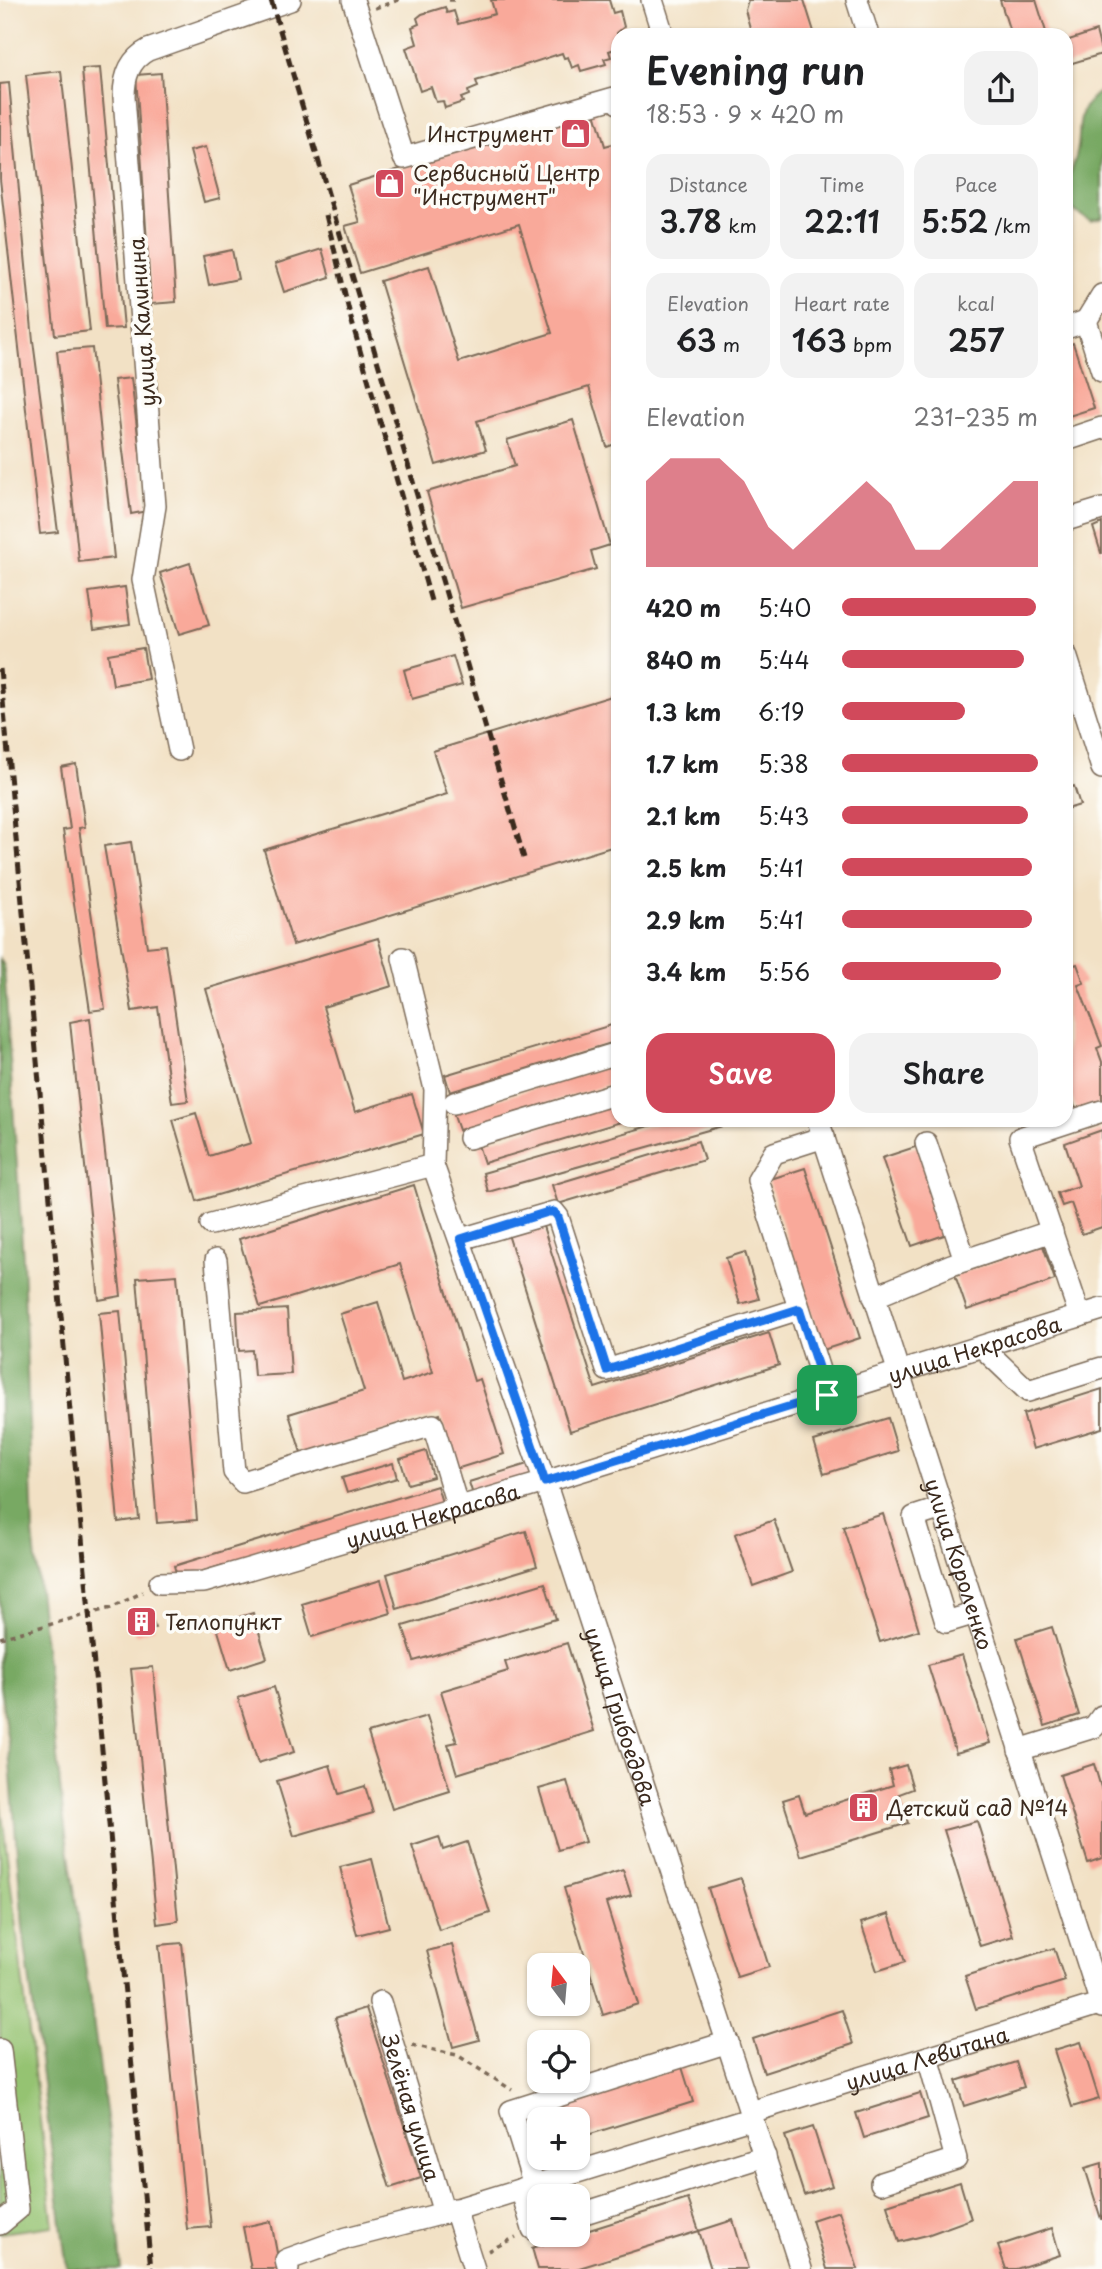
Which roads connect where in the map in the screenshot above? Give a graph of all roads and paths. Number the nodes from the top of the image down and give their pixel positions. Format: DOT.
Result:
graph roads {
  1 [pos="290,0"];
  2 [pos="399,0"];
  3 [pos="652,0"];
  4 [pos="857,0"];
  5 [pos="355,7"];
  6 [pos="661,28"];
  7 [pos="866,28"];
  8 [pos="611,99"];
  9 [pos="1102,295"];
  10 [pos="1076,325"];
  11 [pos="1102,371"];
  12 [pos="1102,428"];
  13 [pos="1073,438"];
  14 [pos="1102,509"];
  15 [pos="1073,518"];
  16 [pos="1073,677"];
  17 [pos="179,750"];
  18 [pos="1102,768"];
  19 [pos="403,958"];
  20 [pos="611,1055"];
  21 [pos="611,1095"];
  22 [pos="454,1103"];
  23 [pos="1102,1111"];
  24 [pos="1073,1117"];
  25 [pos="1046,1127"];
  26 [pos="821,1128"];
  27 [pos="469,1138"];
  28 [pos="926,1143"];
  29 [pos="433,1165"];
  30 [pos="211,1224"];
  31 [pos="1052,1231"];
  32 [pos="461,1239"];
  33 [pos="216,1260"];
  34 [pos="965,1260"];
  35 [pos="874,1297"];
  36 [pos="799,1309"];
  37 [pos="1102,1309"];
  38 [pos="1080,1316"];
  39 [pos="982,1347"];
  40 [pos="1102,1368"];
  41 [pos="898,1373"];
  42 [pos="827,1395"];
  43 [pos="545,1482"];
  44 [pos="457,1508"];
  45 [pos="942,1508"];
  46 [pos="160,1583"];
  47 [pos="976,1613"];
  48 [pos="0,1638"];
  49 [pos="1102,1716"];
  50 [pos="1020,1750"];
  51 [pos="380,2002"];
  52 [pos="1102,2004"];
  53 [pos="728,2042"];
  54 [pos="393,2046"];
  55 [pos="0,2050"];
  56 [pos="928,2057"];
  57 [pos="535,2103"];
  58 [pos="752,2115"];
  59 [pos="765,2156"];
  60 [pos="881,2183"];
  61 [pos="527,2184"];
  62 [pos="537,2184"];
  63 [pos="527,2187"];
  64 [pos="450,2211"];
  65 [pos="590,2211"];
  66 [pos="0,2224"];
  67 [pos="527,2233"];
  68 [pos="472,2264"];
  69 [pos="288,2269"];
  70 [pos="801,2269"];
  1 -- 17 [label="street, улица Калинина"];
  2 -- 5 [label="path"];
  3 -- 6 [label="street"];
  4 -- 7 [label="street"];
  5 -- 8 [label="street"];
  9 -- 10 [label="street"];
  10 -- 11 [label="street"];
  12 -- 13 [label="street"];
  14 -- 15 [label="street"];
  16 -- 18 [label="street"];
  19 -- 29 [label="street"];
  20 -- 22 [label="street"];
  21 -- 27 [label="street"];
  23 -- 24 [label="street"];
  25 -- 31 [label="street"];
  26 -- 35 [label="street, улица Короленко"];
  26 -- 36 [label="street"];
  28 -- 34 [label="street"];
  29 -- 30 [label="street"];
  29 -- 32 [label="street, улица Грибоедова"];
  31 -- 34 [label="street"];
  31 -- 38 [label="street"];
  32 -- 36 [label="street"];
  32 -- 43 [label="street, улица Грибоедова"];
  33 -- 44 [label="street"];
  34 -- 35 [label="street"];
  35 -- 41 [label="street, улица Короленко"];
  36 -- 42 [label="street"];
  37 -- 38 [label="street, улица Некрасова"];
  38 -- 39 [label="street, улица Некрасова"];
  39 -- 40 [label="street"];
  39 -- 41 [label="street, улица Некрасова"];
  41 -- 42 [label="street, улица Некрасова"];
  41 -- 45 [label="street, улица Короленко"];
  42 -- 43 [label="street, улица Некрасова"];
  43 -- 44 [label="street, улица Некрасова"];
  43 -- 53 [label="street, улица Грибоедова"];
  44 -- 46 [label="street, улица Некрасова"];
  45 -- 47 [label="street, улица Короленко"];
  45 -- 47 [label="street"];
  46 -- 48 [label="path"];
  47 -- 50 [label="street, улица Короленко"];
  49 -- 50 [label="street"];
  50 -- 52 [label="street, улица Короленко"];
  51 -- 54 [label="street, Зелёная улица"];
  52 -- 56 [label="street, улица Левитана"];
  53 -- 57 [label="street"];
  53 -- 58 [label="street, улица Грибоедова"];
  54 -- 57 [label="path"];
  54 -- 64 [label="street, Зелёная улица"];
  55 -- 66 [label="street"];
  56 -- 58 [label="street, улица Левитана"];
  56 -- 60 [label="street"];
  57 -- 61 [label="street"];
  58 -- 59 [label="street, улица Грибоедова"];
  58 -- 62 [label="street, улица Левитана"];
  59 -- 65 [label="street"];
  59 -- 70 [label="street, улица Грибоедова"];
  63 -- 64 [label="street, улица Левитана"];
  64 -- 68 [label="street, Зелёная улица"];
  64 -- 69 [label="street, улица Левитана"];
  67 -- 68 [label="path"];
}
